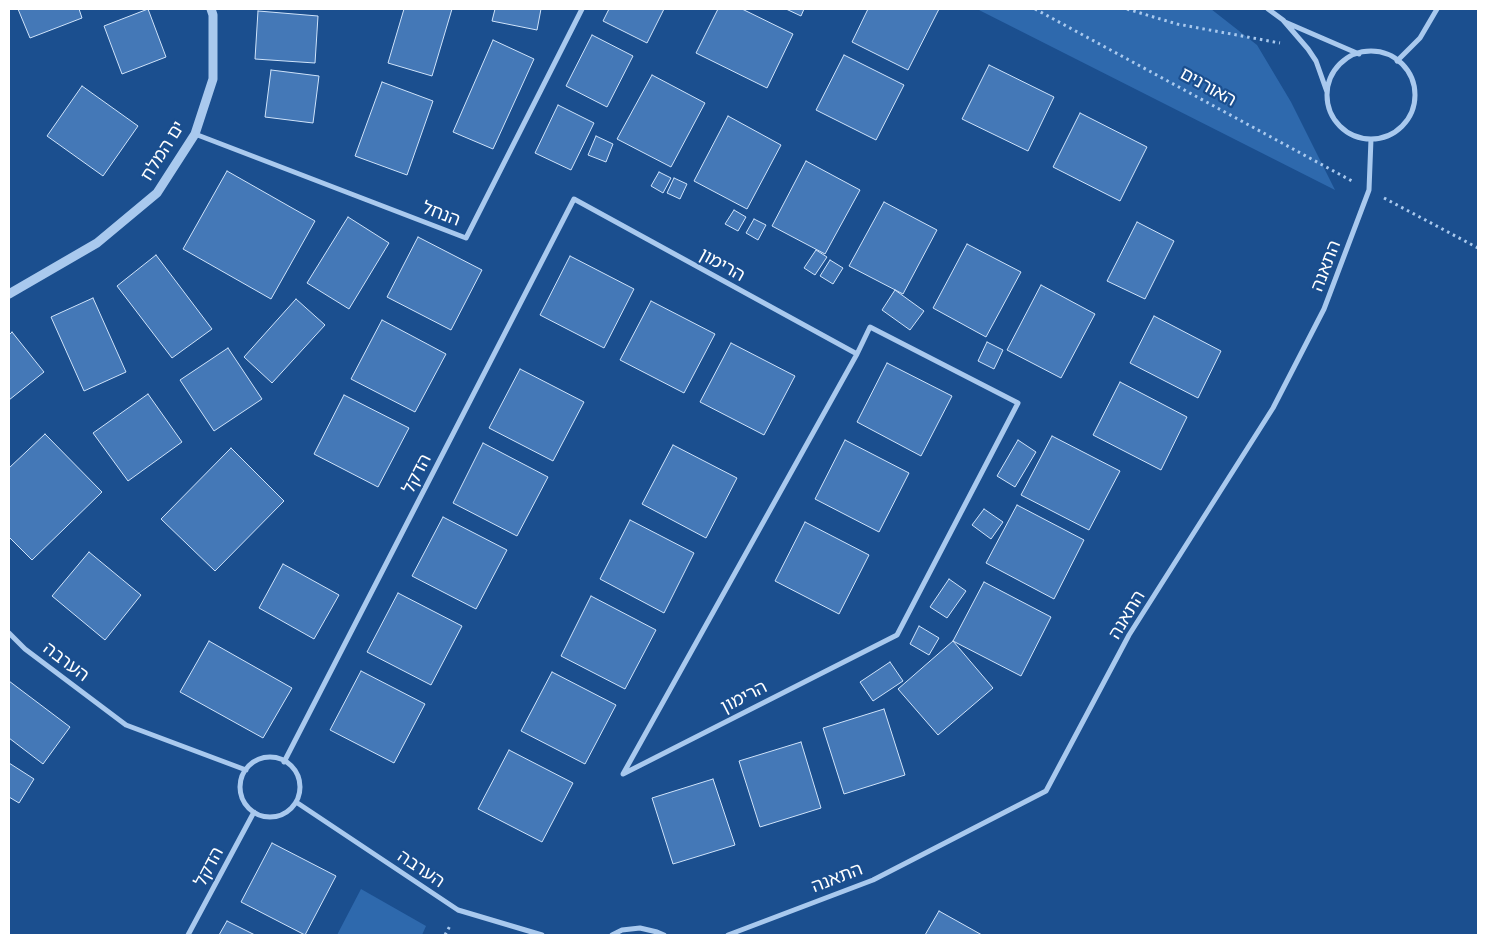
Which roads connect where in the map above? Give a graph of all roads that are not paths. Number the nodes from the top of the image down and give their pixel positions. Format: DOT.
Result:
graph roads {
  1 [pos="211,9"];
  2 [pos="582,9"];
  3 [pos="1268,9"];
  4 [pos="1437,9"];
  5 [pos="1283,20"];
  6 [pos="1359,54"];
  7 [pos="1397,60"];
  8 [pos="1328,95"];
  9 [pos="195,134"];
  10 [pos="1371,139"];
  11 [pos="574,199"];
  12 [pos="9,294"];
  13 [pos="857,354"];
  14 [pos="9,633"];
  15 [pos="284,762"];
  16 [pos="246,770"];
  17 [pos="296,802"];
  18 [pos="254,812"];
  19 [pos="188,935"];
  20 [pos="542,935"];
  21 [pos="612,935"];
  22 [pos="664,935"];
  23 [pos="728,935"];
  1 -- 9 [label="street, ים המלח"];
  2 -- 9 [label="street, הנחל"];
  3 -- 5 [label="street"];
  4 -- 7 [label="street"];
  5 -- 6 [label="street"];
  5 -- 8 [label="street"];
  6 -- 7 [label="street"];
  6 -- 8 [label="street"];
  7 -- 10 [label="street"];
  8 -- 10 [label="street"];
  9 -- 12 [label="street, ים המלח"];
  10 -- 23 [label="street, התאנה"];
  11 -- 13 [label="street, הרימון"];
  11 -- 15 [label="street, הדקל"];
  13 -- 13 [label="street, הרימון"];
  14 -- 16 [label="street, הערבה"];
  15 -- 16 [label="street"];
  15 -- 17 [label="street"];
  16 -- 18 [label="street"];
  17 -- 18 [label="street"];
  17 -- 20 [label="street, הערבה"];
  18 -- 19 [label="street, הדקל"];
  21 -- 22 [label="street"];
}
